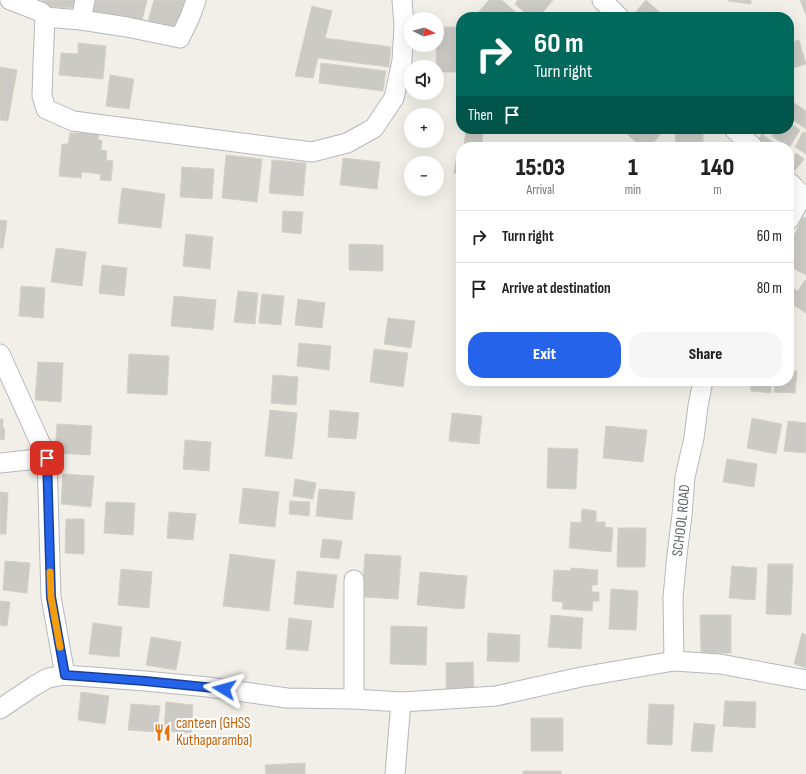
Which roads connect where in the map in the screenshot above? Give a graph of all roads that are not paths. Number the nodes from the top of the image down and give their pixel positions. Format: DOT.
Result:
graph roads {
  1 [pos="10,0"];
  2 [pos="85,0"];
  3 [pos="196,0"];
  4 [pos="402,0"];
  5 [pos="602,0"];
  6 [pos="614,12"];
  7 [pos="45,17"];
  8 [pos="81,20"];
  9 [pos="739,134"];
  10 [pos="747,142"];
  11 [pos="794,187"];
  12 [pos="804,197"];
  13 [pos="794,212"];
  14 [pos="0,354"];
  15 [pos="702,386"];
  16 [pos="47,458"];
  17 [pos="0,463"];
  18 [pos="354,580"];
  19 [pos="674,661"];
  20 [pos="65,675"];
  21 [pos="806,680"];
  22 [pos="354,699"];
  23 [pos="401,702"];
  24 [pos="0,709"];
  25 [pos="395,774"];
  1 -- 7 [label="street"];
  2 -- 8 [label="street"];
  3 -- 8 [label="street"];
  4 -- 7 [label="street"];
  5 -- 6 [label="street"];
  7 -- 8 [label="street"];
  9 -- 10 [label="street"];
  11 -- 12 [label="street"];
  12 -- 13 [label="street"];
  14 -- 16 [label="street"];
  15 -- 19 [label="street, SCHOOL ROAD"];
  16 -- 17 [label="street"];
  16 -- 20 [label="street"];
  18 -- 22 [label="street"];
  19 -- 21 [label="street"];
  19 -- 23 [label="street"];
  20 -- 22 [label="street"];
  20 -- 24 [label="street"];
  22 -- 23 [label="street"];
  23 -- 25 [label="street"];
}
